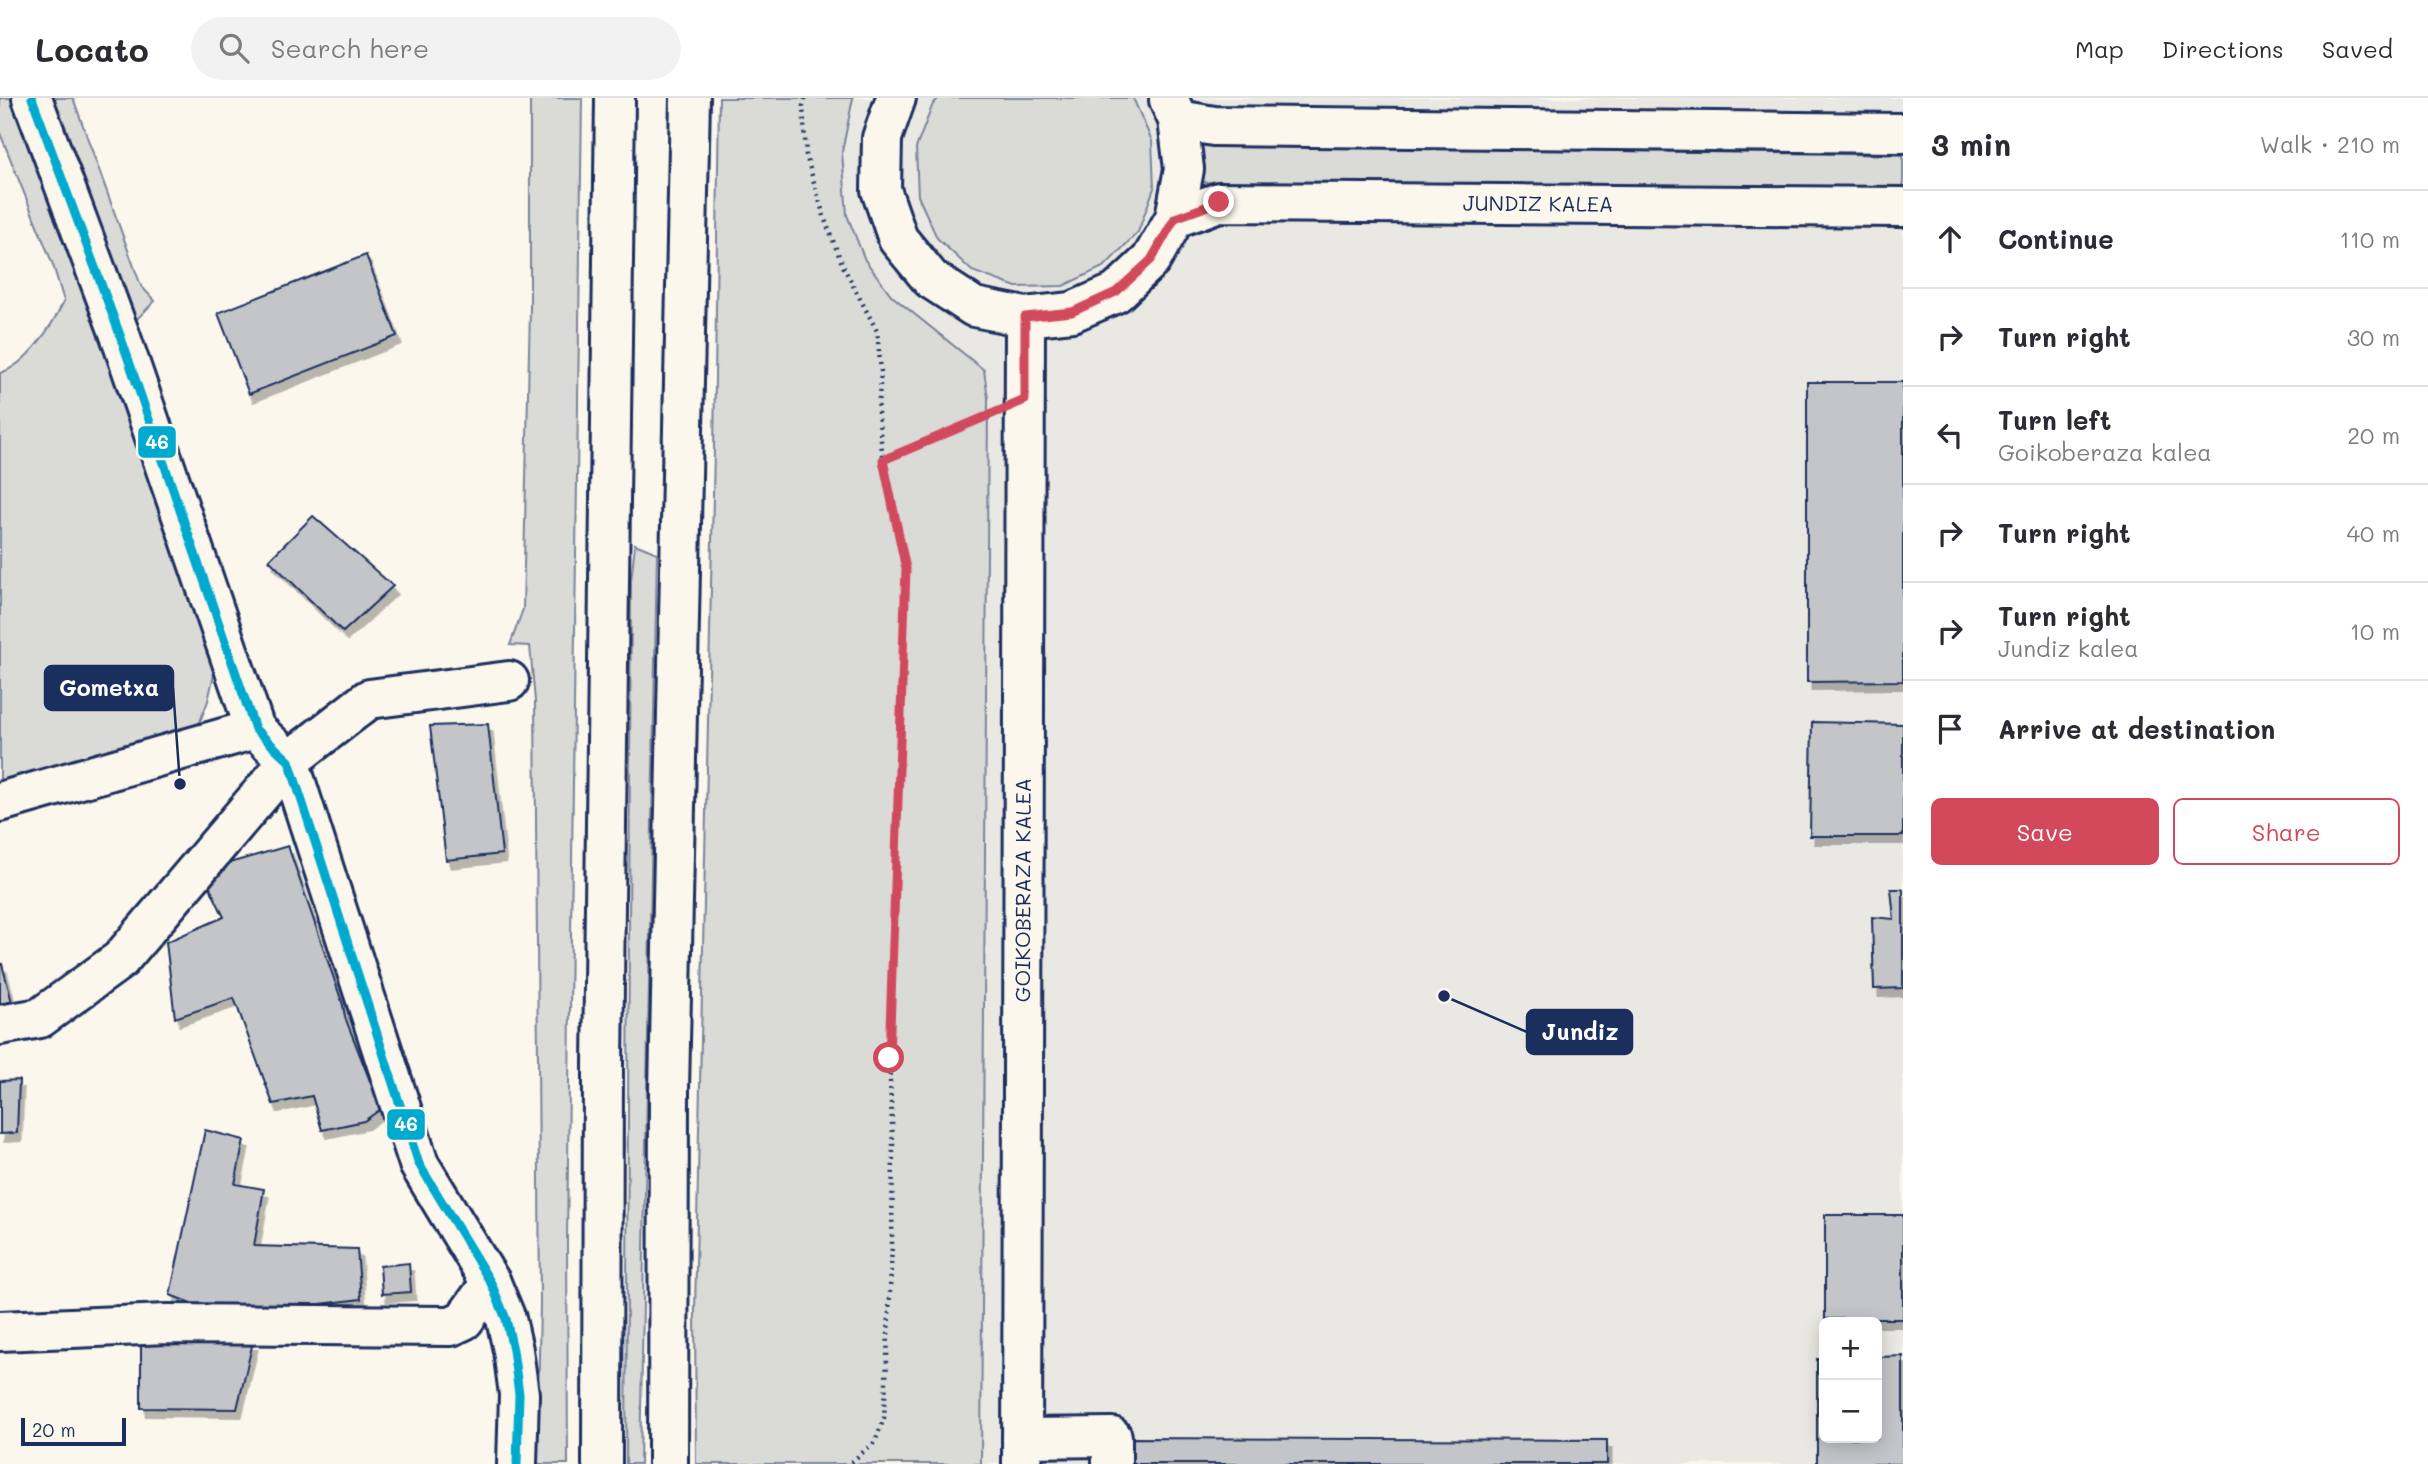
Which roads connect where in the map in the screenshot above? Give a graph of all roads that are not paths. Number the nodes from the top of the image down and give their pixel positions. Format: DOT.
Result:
graph roads {
  1 [pos="32,98"];
  2 [pos="615,98"];
  3 [pos="690,98"];
  4 [pos="896,98"];
  5 [pos="1173,109"];
  6 [pos="1903,133"];
  7 [pos="1903,207"];
  8 [pos="1175,218"];
  9 [pos="1025,317"];
  10 [pos="509,681"];
  11 [pos="255,729"];
  12 [pos="289,761"];
  13 [pos="0,803"];
  14 [pos="0,1025"];
  15 [pos="491,1283"];
  16 [pos="0,1331"];
  17 [pos="1022,1451"];
  18 [pos="517,1464"];
  19 [pos="602,1464"];
  20 [pos="668,1464"];
  21 [pos="1112,1464"];
  1 -- 11 [label="main road"];
  2 -- 19 [label="main road"];
  3 -- 20 [label="main road"];
  4 -- 9 [label="main road"];
  5 -- 6 [label="main road"];
  5 -- 8 [label="main road"];
  7 -- 8 [label="main road, JUNDIZ KALEA"];
  8 -- 9 [label="main road"];
  9 -- 17 [label="main road, GOIKOBERAZA KALEA"];
  10 -- 12 [label="main road"];
  11 -- 12 [label="main road"];
  11 -- 13 [label="main road"];
  12 -- 14 [label="main road"];
  12 -- 15 [label="main road"];
  15 -- 16 [label="main road"];
  15 -- 18 [label="main road"];
  17 -- 21 [label="main road"];
}
